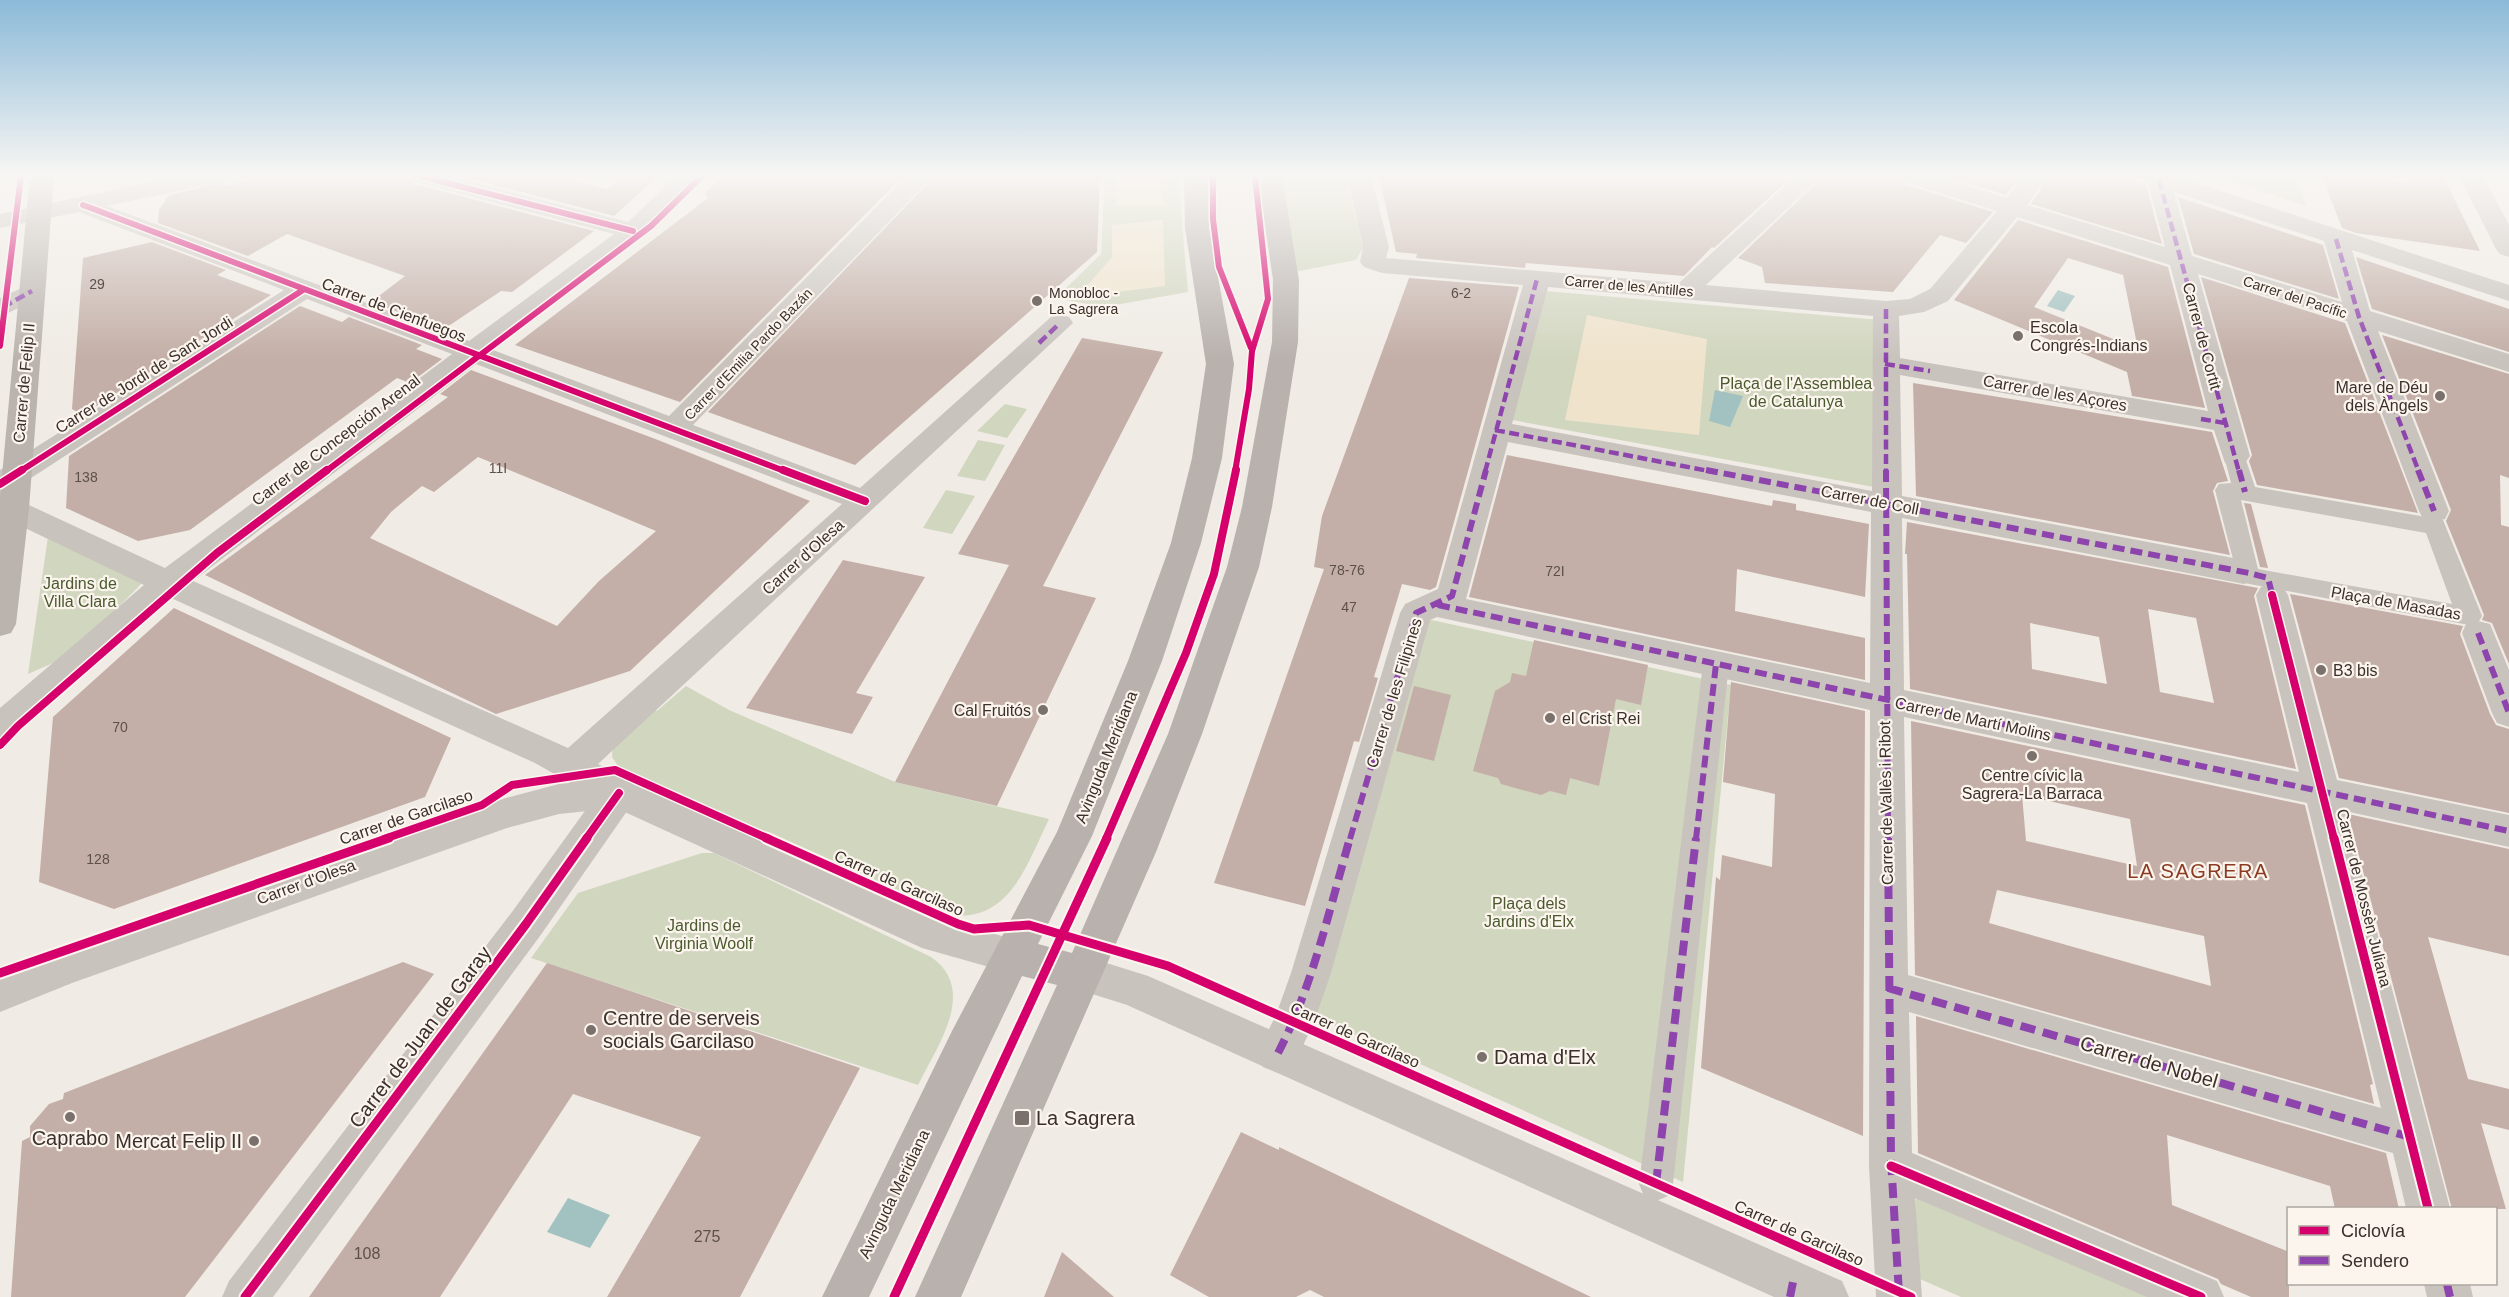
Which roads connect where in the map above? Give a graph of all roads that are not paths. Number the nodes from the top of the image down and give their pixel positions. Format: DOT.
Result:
graph roads {
  1 [pos="37,237"];
  2 [pos="160,237"];
  3 [pos="626,237"];
  4 [pos="862,237"];
  5 [pos="1198,237"];
  6 [pos="1279,237"];
  7 [pos="1373,237"];
  8 [pos="1744,237"];
  9 [pos="1988,237"];
  10 [pos="2104,237"];
  11 [pos="2174,237"];
  12 [pos="2329,237"];
  13 [pos="2336,239"];
  14 [pos="2182,261"];
  15 [pos="1537,279"];
  16 [pos="303,290"];
  17 [pos="32,291"];
  18 [pos="1685,291"];
  19 [pos="2509,293"];
  20 [pos="0,309"];
  21 [pos="1886,309"];
  22 [pos="2359,317"];
  23 [pos="1060,323"];
  24 [pos="473,354"];
  25 [pos="2509,363"];
  26 [pos="1886,364"];
  27 [pos="2225,423"];
  28 [pos="675,428"];
  29 [pos="1495,430"];
  30 [pos="2235,456"];
  31 [pos="8,492"];
  32 [pos="2245,492"];
  33 [pos="865,501"];
  34 [pos="1887,503"];
  35 [pos="2434,512"];
  36 [pos="168,583"];
  37 [pos="2258,584"];
  38 [pos="1438,605"];
  39 [pos="0,624"];
  40 [pos="2478,633"];
  41 [pos="1716,664"];
  42 [pos="1885,700"];
  43 [pos="2509,713"];
  44 [pos="0,729"];
  45 [pos="572,766"];
  46 [pos="2324,793"];
  47 [pos="619,794"];
  48 [pos="2509,831"];
  49 [pos="1014,956"];
  50 [pos="1081,973"];
  51 [pos="1888,988"];
  52 [pos="0,994"];
  53 [pos="1278,1053"];
  54 [pos="2410,1137"];
  55 [pos="1891,1166"];
  56 [pos="1656,1184"];
  57 [pos="2428,1207"];
  58 [pos="1803,1292"];
  59 [pos="245,1297"];
  60 [pos="845,1297"];
  61 [pos="938,1297"];
  62 [pos="1899,1297"];
  63 [pos="2201,1297"];
  1 -- 17 [label="main road, Carrer de Felip II"];
  2 -- 16 [label="street, Carrer de Cienfuegos"];
  3 -- 24 [label="street, Carrer de Concepción Arenal"];
  4 -- 28 [label="street, Carrer d'Emilia Pardo Bazán"];
  5 -- 49 [label="main road, Avinguda Meridiana"];
  6 -- 50 [label="main road"];
  7 -- 15 [label="street, Carrer de les Antilles"];
  8 -- 18 [label="street"];
  9 -- 21 [label="street, Carrer de les Antilles"];
  10 -- 14 [label="street, Carrer del Pacífic"];
  11 -- 14 [label="street, Carrer de Cortit"];
  12 -- 13 [label="street"];
  13 -- 19 [label="street"];
  13 -- 22 [label="street"];
  14 -- 22 [label="street, Carrer del Pacífic"];
  14 -- 27 [label="street, Carrer de Cortit"];
  15 -- 18 [label="street, Carrer de les Antilles"];
  15 -- 29 [label="street, Carrer de les Filipines"];
  16 -- 24 [label="street, Carrer de Cienfuegos"];
  16 -- 31 [label="street, Carrer de Jordi de Sant Jordi"];
  17 -- 20 [label="street"];
  17 -- 31 [label="main road, Carrer de Felip II"];
  18 -- 21 [label="street, Carrer de les Antilles"];
  21 -- 26 [label="street, Carrer de Vallès i Ribot"];
  22 -- 25 [label="street, Carrer del Pacífic"];
  22 -- 35 [label="street"];
  23 -- 33 [label="street, Carrer d'Olesa"];
  24 -- 28 [label="street, Carrer de Cienfuegos"];
  24 -- 36 [label="street, Carrer de Concepción Arenal"];
  26 -- 27 [label="street, Carrer de les Açores"];
  26 -- 34 [label="street, Carrer de Vallès i Ribot"];
  27 -- 30 [label="street, Carrer de Cortit"];
  28 -- 33 [label="street, Carrer de Cienfuegos"];
  29 -- 34 [label="street, Carrer de Coll"];
  29 -- 38 [label="street, Carrer de les Filipines"];
  30 -- 32 [label="street, Carrer de Cortit"];
  31 -- 36 [label="street, Carrer de Garcilaso"];
  31 -- 39 [label="main road, Carrer de Felip II"];
  32 -- 32 [label="street, Plaça de Masadas"];
  33 -- 45 [label="street, Carrer d'Olesa"];
  34 -- 37 [label="street, Carrer de Coll"];
  34 -- 42 [label="street, Carrer de Vallès i Ribot"];
  36 -- 44 [label="street, Carrer de Concepción Arenal"];
  36 -- 45 [label="street, Carrer de Garcilaso"];
  37 -- 46 [label="street, Carrer de Mossèn Juliana"];
  38 -- 41 [label="street, Carrer de Martí Molins"];
  38 -- 53 [label="street, Carrer de les Filipines"];
  40 -- 43 [label="street"];
  41 -- 42 [label="street, Carrer de Martí Molins"];
  41 -- 56 [label="street"];
  42 -- 46 [label="street, Carrer de Martí Molins"];
  42 -- 51 [label="street, Carrer de Vallès i Ribot"];
  45 -- 47 [label="street, Carrer de Garcilaso"];
  46 -- 48 [label="street, Carrer de Martí Molins"];
  46 -- 54 [label="street, Carrer de Mossèn Juliana"];
  47 -- 49 [label="street, Carrer de Garcilaso"];
  47 -- 52 [label="street, Carrer d'Olesa"];
  47 -- 59 [label="street, Carrer de Juan de Garay"];
  49 -- 50 [label="main road"];
  49 -- 60 [label="main road, Avinguda Meridiana"];
  50 -- 53 [label="street"];
  50 -- 61 [label="main road"];
  51 -- 54 [label="street, Carrer de Nobel"];
  51 -- 55 [label="street, Carrer de Vallès i Ribot"];
  53 -- 58 [label="street"];
  54 -- 57 [label="street, Carrer de Mossèn Juliana"];
  55 -- 62 [label="street, Carrer de Vallès i Ribot"];
  55 -- 63 [label="street"];
}
